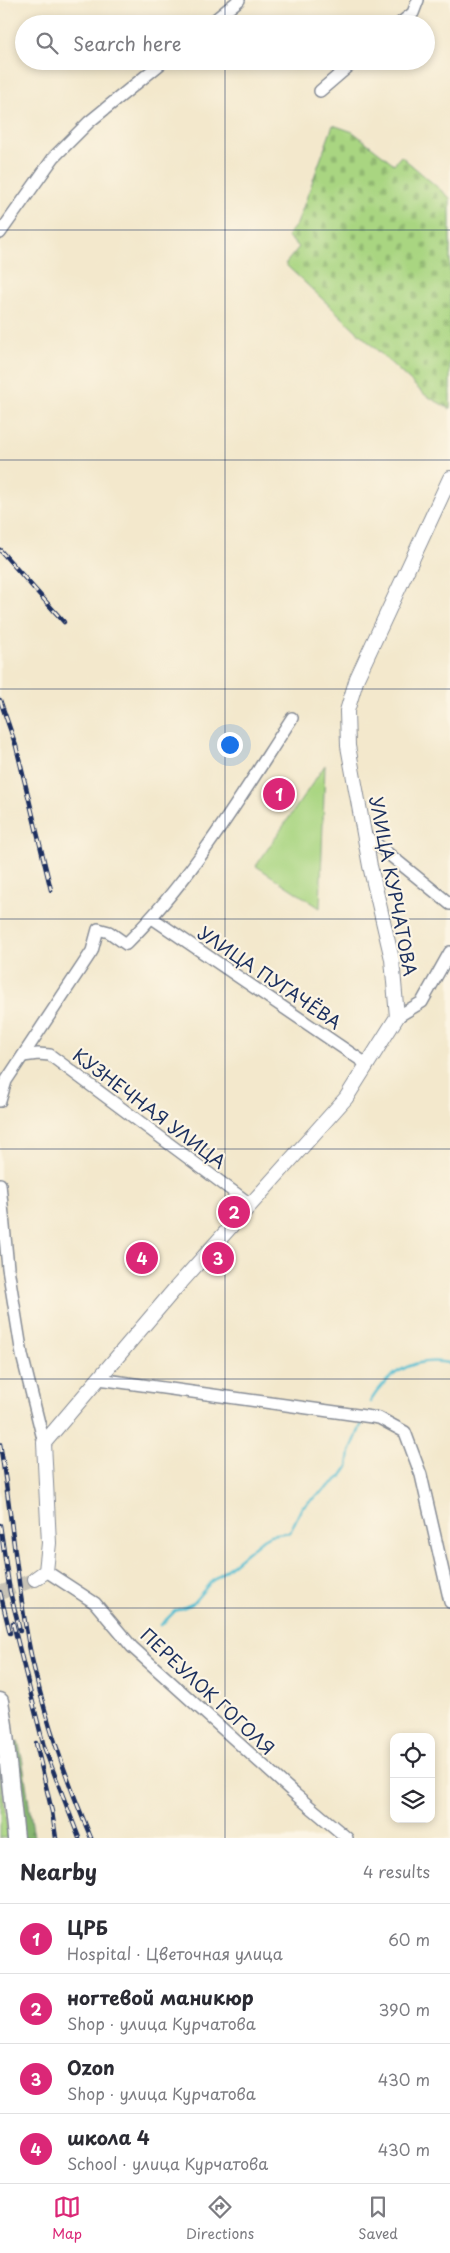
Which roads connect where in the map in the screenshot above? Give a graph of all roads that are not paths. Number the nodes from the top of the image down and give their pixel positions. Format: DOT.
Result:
graph roads {
  1 [pos="239,0"];
  2 [pos="418,0"];
  3 [pos="221,15"];
  4 [pos="410,15"];
  5 [pos="153,70"];
  6 [pos="344,70"];
  7 [pos="320,90"];
  8 [pos="0,233"];
  9 [pos="450,478"];
  10 [pos="292,718"];
  11 [pos="364,834"];
  12 [pos="450,904"];
  13 [pos="152,918"];
  14 [pos="450,952"];
  15 [pos="397,1017"];
  16 [pos="23,1056"];
  17 [pos="368,1065"];
  18 [pos="0,1101"];
  19 [pos="0,1184"];
  20 [pos="250,1204"];
  21 [pos="99,1379"];
  22 [pos="44,1443"];
  23 [pos="41,1575"];
  24 [pos="450,1602"];
  25 [pos="0,1701"];
  26 [pos="16,1838"];
  27 [pos="347,1838"];
  1 -- 3 [label="street"];
  2 -- 4 [label="street"];
  5 -- 8 [label="street"];
  6 -- 7 [label="street"];
  9 -- 11 [label="main road, УЛИЦА КУРЧАТОВА"];
  10 -- 13 [label="street"];
  11 -- 12 [label="street"];
  11 -- 15 [label="main road, УЛИЦА КУРЧАТОВА"];
  13 -- 16 [label="street"];
  13 -- 17 [label="street, УЛИЦА ПУГАЧЁВА"];
  14 -- 15 [label="street"];
  15 -- 17 [label="main road"];
  16 -- 18 [label="street"];
  16 -- 20 [label="street, КУЗНЕЧНАЯ УЛИЦА"];
  17 -- 20 [label="main road"];
  19 -- 22 [label="street"];
  20 -- 21 [label="main road"];
  21 -- 22 [label="main road"];
  21 -- 24 [label="street"];
  22 -- 23 [label="main road"];
  23 -- 27 [label="street, ПЕРЕУЛОК ГОГОЛЯ"];
  25 -- 26 [label="highway"];
}
